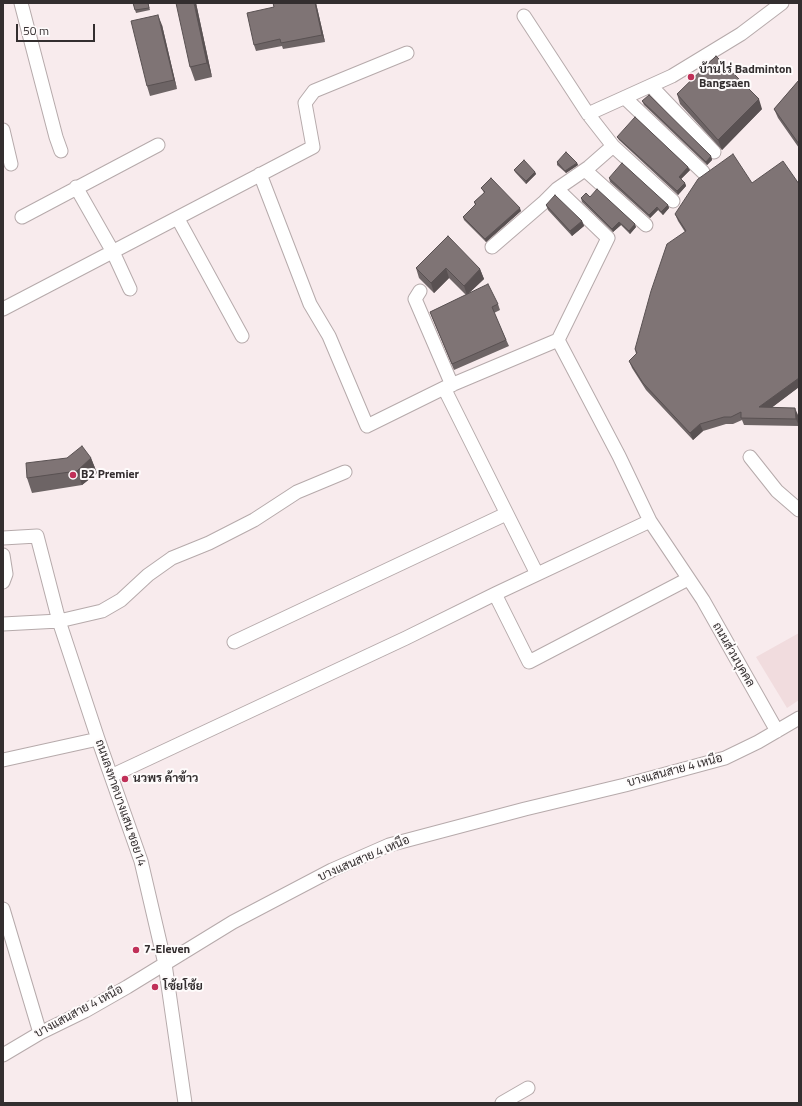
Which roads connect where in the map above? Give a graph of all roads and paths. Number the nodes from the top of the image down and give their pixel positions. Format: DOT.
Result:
graph roads {
  1 [pos="21,3"];
  2 [pos="782,3"];
  3 [pos="524,16"];
  4 [pos="407,53"];
  5 [pos="651,86"];
  6 [pos="625,98"];
  7 [pos="588,114"];
  8 [pos="3,130"];
  9 [pos="158,145"];
  10 [pos="613,146"];
  11 [pos="61,150"];
  12 [pos="714,152"];
  13 [pos="11,164"];
  14 [pos="585,170"];
  15 [pos="703,172"];
  16 [pos="260,174"];
  17 [pos="76,187"];
  18 [pos="556,189"];
  19 [pos="673,202"];
  20 [pos="22,217"];
  21 [pos="178,219"];
  22 [pos="646,226"];
  23 [pos="492,247"];
  24 [pos="113,252"];
  25 [pos="130,289"];
  26 [pos="420,290"];
  27 [pos="3,309"];
  28 [pos="242,336"];
  29 [pos="558,340"];
  30 [pos="448,387"];
  31 [pos="750,457"];
  32 [pos="345,472"];
  33 [pos="799,510"];
  34 [pos="506,514"];
  35 [pos="650,521"];
  36 [pos="3,538"];
  37 [pos="3,555"];
  38 [pos="537,574"];
  39 [pos="688,579"];
  40 [pos="3,582"];
  41 [pos="495,594"];
  42 [pos="59,621"];
  43 [pos="3,624"];
  44 [pos="234,642"];
  45 [pos="799,718"];
  46 [pos="777,731"];
  47 [pos="98,739"];
  48 [pos="3,760"];
  49 [pos="111,776"];
  50 [pos="3,909"];
  51 [pos="166,964"];
  52 [pos="40,1033"];
  53 [pos="3,1056"];
  54 [pos="528,1088"];
  55 [pos="185,1103"];
  56 [pos="502,1103"];
  1 -- 11 [label="street"];
  2 -- 5 [label="street"];
  3 -- 7 [label="street"];
  4 -- 16 [label="street"];
  5 -- 6 [label="street"];
  5 -- 12 [label="street"];
  6 -- 7 [label="street"];
  6 -- 15 [label="street"];
  7 -- 10 [label="street"];
  8 -- 13 [label="street"];
  9 -- 17 [label="street"];
  10 -- 14 [label="street"];
  10 -- 19 [label="street"];
  14 -- 18 [label="street"];
  14 -- 22 [label="street"];
  16 -- 21 [label="street"];
  16 -- 30 [label="street"];
  17 -- 20 [label="street"];
  17 -- 24 [label="street"];
  18 -- 23 [label="street"];
  18 -- 29 [label="street"];
  21 -- 24 [label="street"];
  21 -- 28 [label="street"];
  24 -- 25 [label="street"];
  24 -- 27 [label="street"];
  26 -- 30 [label="street"];
  29 -- 30 [label="street"];
  29 -- 35 [label="street, ถนนส่วนบุคคล"];
  30 -- 34 [label="street"];
  31 -- 33 [label="street"];
  32 -- 42 [label="street"];
  34 -- 38 [label="street"];
  34 -- 44 [label="street"];
  35 -- 38 [label="street"];
  35 -- 39 [label="street, ถนนส่วนบุคคล"];
  36 -- 42 [label="street, ถนนลงหาดบางแสน ซอย14"];
  37 -- 40 [label="street"];
  38 -- 41 [label="street"];
  39 -- 41 [label="street"];
  39 -- 46 [label="street, ถนนส่วนบุคคล"];
  41 -- 49 [label="street"];
  42 -- 43 [label="street"];
  42 -- 47 [label="street, ถนนลงหาดบางแสน ซอย14"];
  45 -- 46 [label="street, บางแสนสาย 4 เหนือ"];
  46 -- 51 [label="street, บางแสนสาย 4 เหนือ"];
  47 -- 48 [label="street"];
  47 -- 49 [label="street, ถนนลงหาดบางแสน ซอย14"];
  49 -- 51 [label="street, ถนนลงหาดบางแสน ซอย14"];
  50 -- 52 [label="street"];
  51 -- 52 [label="street, บางแสนสาย 4 เหนือ"];
  51 -- 55 [label="street, ถนนลงหาดบางแสน ซอย14"];
  52 -- 53 [label="street, บางแสนสาย 4 เหนือ"];
  54 -- 56 [label="street"];
}
